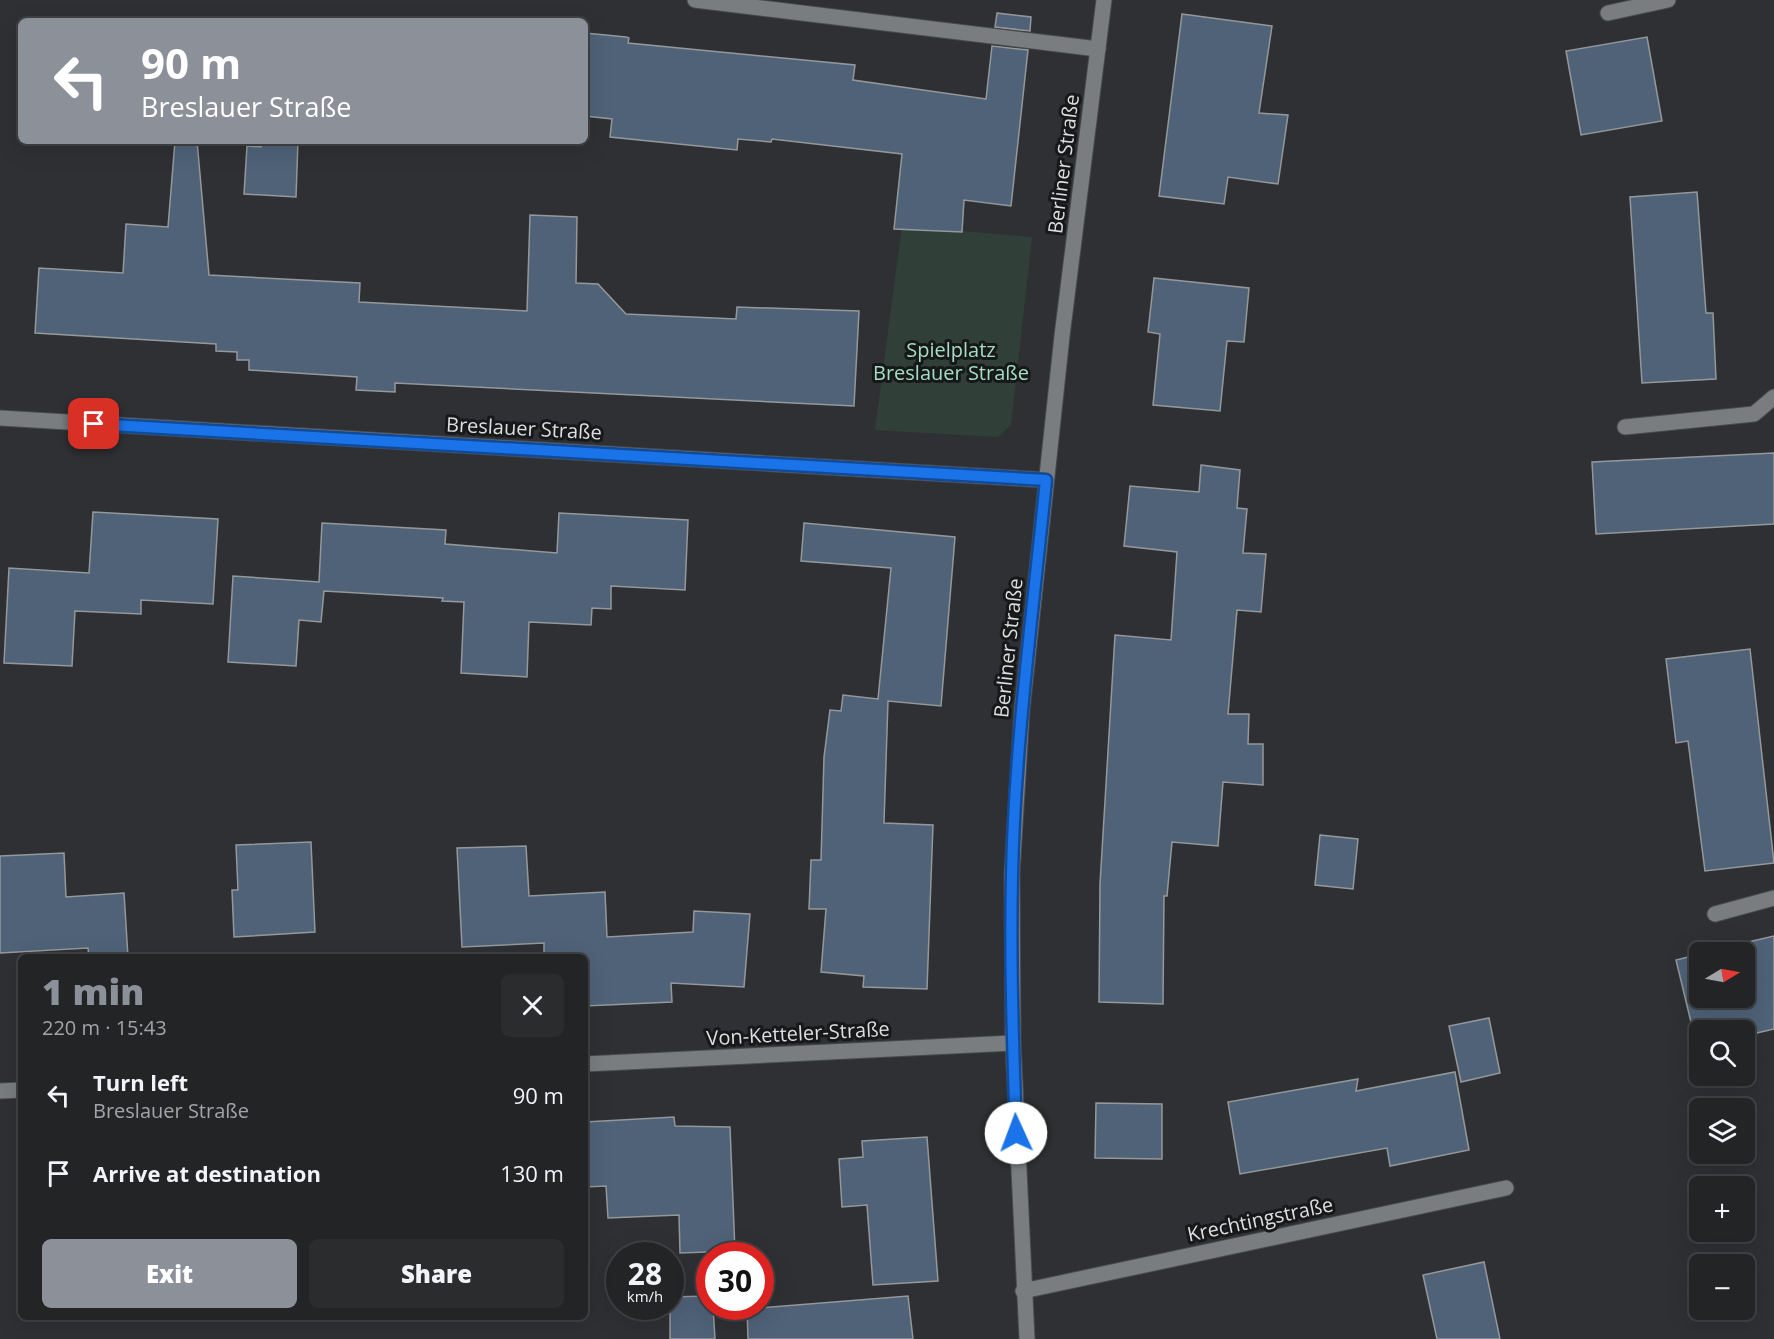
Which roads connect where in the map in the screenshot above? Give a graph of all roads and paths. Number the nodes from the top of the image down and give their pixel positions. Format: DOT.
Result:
graph roads {
  1 [pos="694,0"];
  2 [pos="1104,0"];
  3 [pos="1668,0"];
  4 [pos="1608,13"];
  5 [pos="1098,49"];
  6 [pos="1774,397"];
  7 [pos="0,418"];
  8 [pos="1625,427"];
  9 [pos="1046,480"];
  10 [pos="1774,898"];
  11 [pos="1715,914"];
  12 [pos="1013,1043"];
  13 [pos="588,1064"];
  14 [pos="18,1090"];
  15 [pos="0,1091"];
  16 [pos="1506,1188"];
  17 [pos="1023,1291"];
  18 [pos="1027,1339"];
  1 -- 5 [label="street"];
  2 -- 5 [label="street, Berliner Straße"];
  3 -- 4 [label="street"];
  5 -- 9 [label="street, Berliner Straße"];
  6 -- 8 [label="street"];
  7 -- 9 [label="street, Breslauer Straße"];
  9 -- 12 [label="street, Berliner Straße"];
  10 -- 11 [label="street"];
  12 -- 13 [label="street, Von-Ketteler-Straße"];
  12 -- 17 [label="street, Berliner Straße"];
  14 -- 15 [label="street"];
  16 -- 17 [label="street, Krechtingstraße"];
  17 -- 18 [label="street, Berliner Straße"];
}
